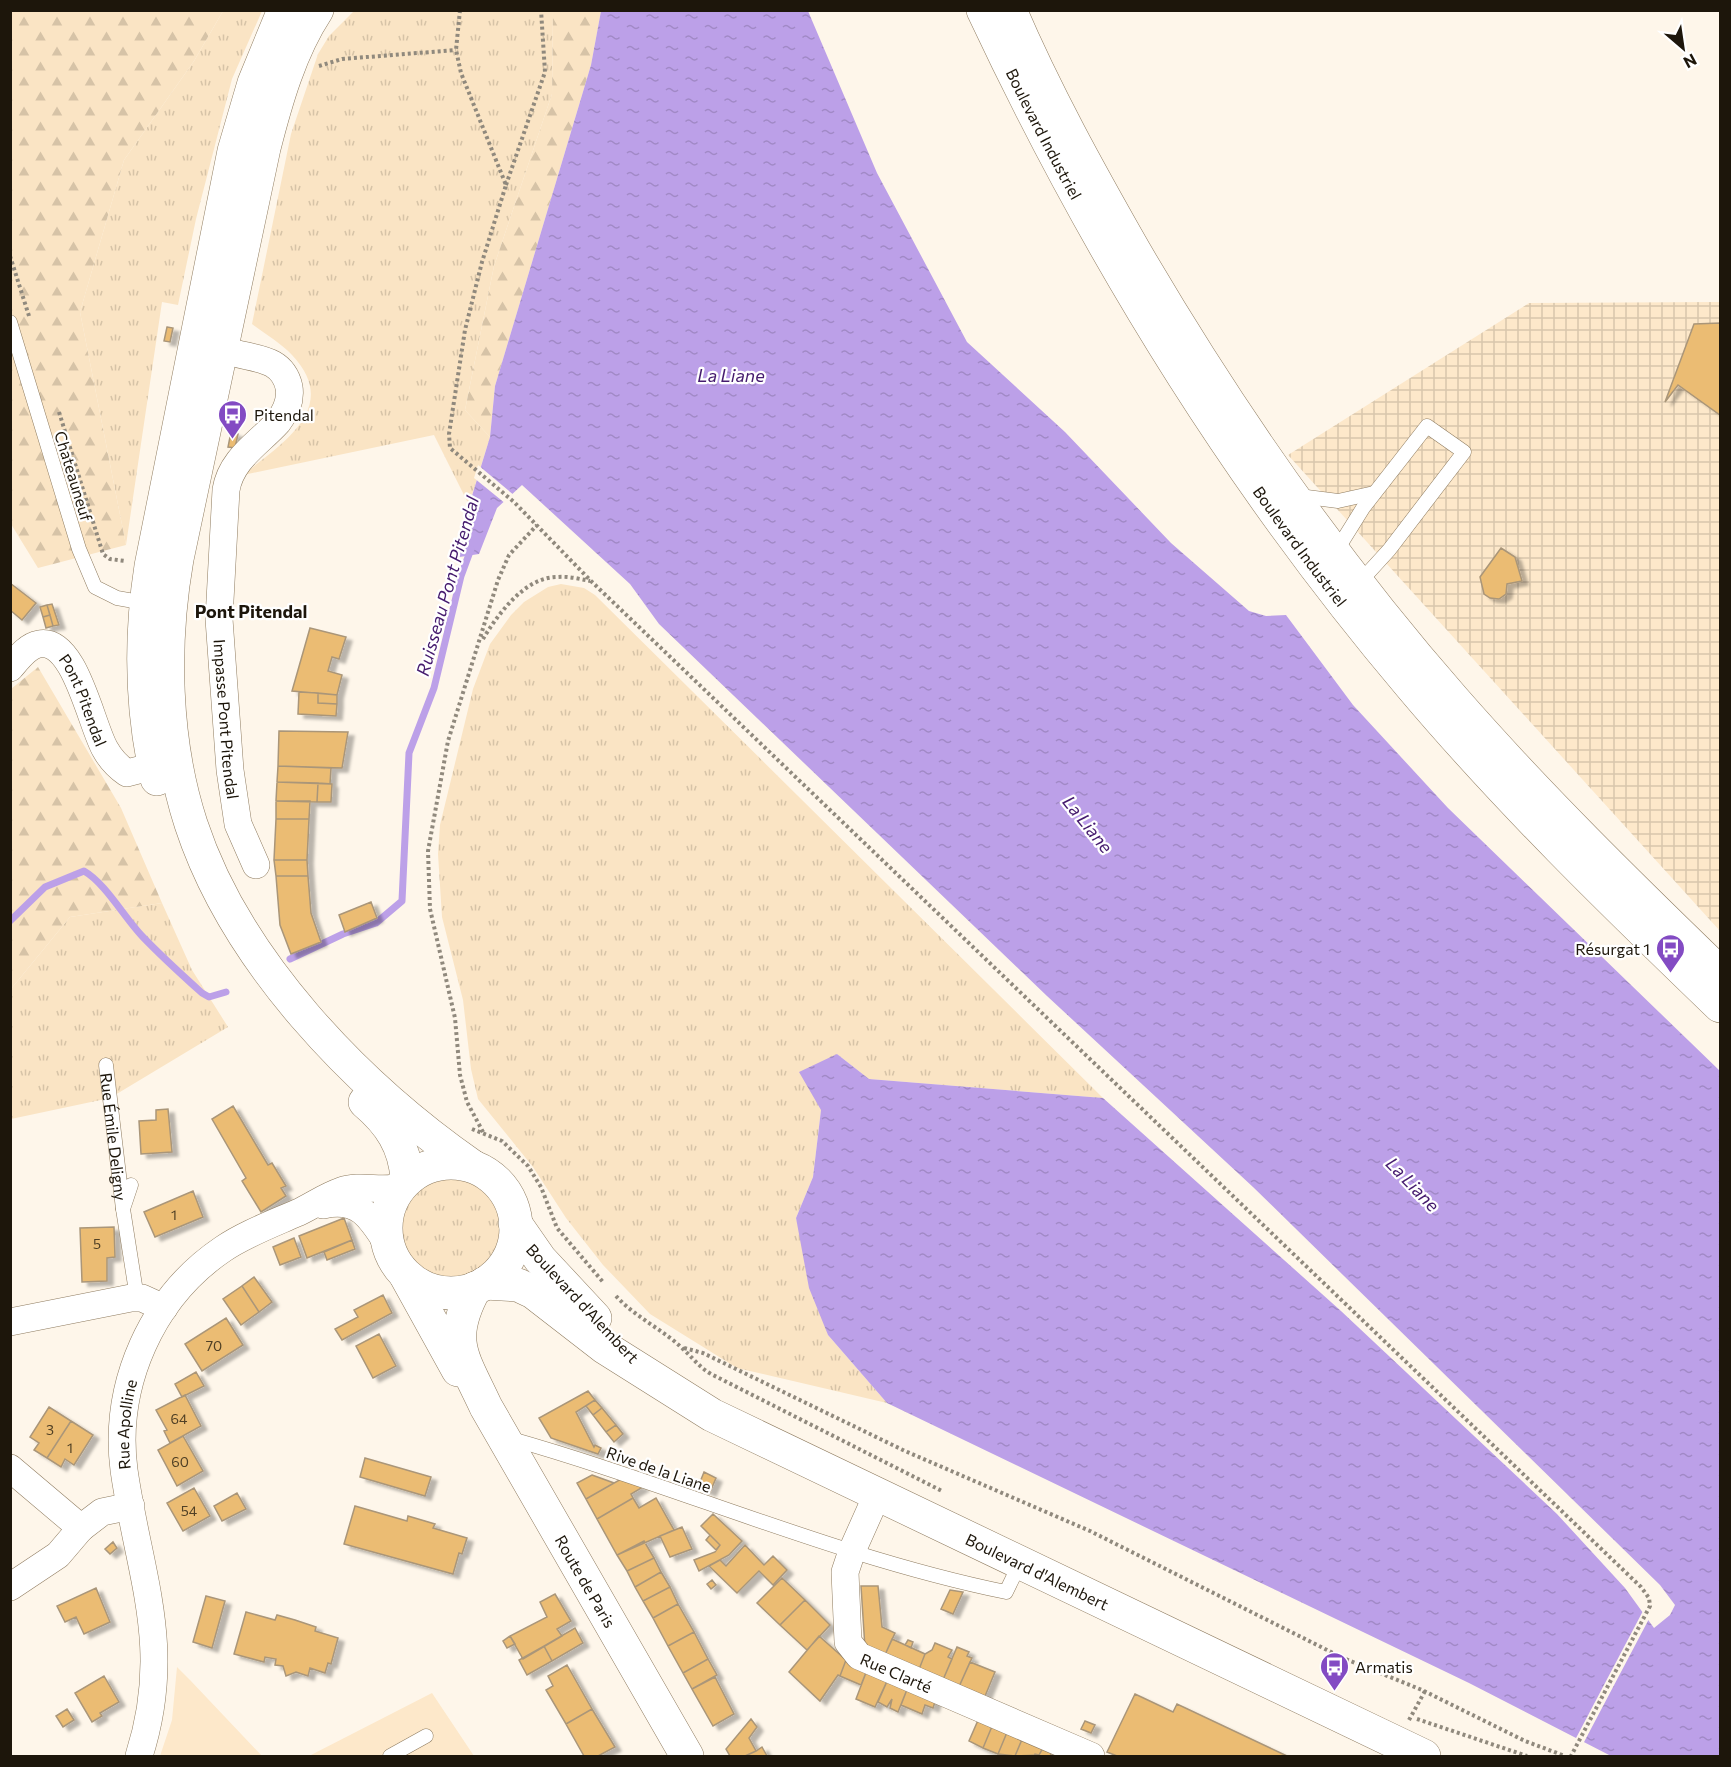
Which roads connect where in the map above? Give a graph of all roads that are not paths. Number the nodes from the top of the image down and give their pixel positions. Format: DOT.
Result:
graph roads {
  1 [pos="285,10"];
  2 [pos="317,10"];
  3 [pos="983,10"];
  4 [pos="1010,10"];
  5 [pos="221,216"];
  6 [pos="10,322"];
  7 [pos="222,348"];
  8 [pos="1290,493"];
  9 [pos="1374,493"];
  10 [pos="1340,579"];
  11 [pos="145,603"];
  12 [pos="10,668"];
  13 [pos="154,766"];
  14 [pos="256,864"];
  15 [pos="1720,973"];
  16 [pos="1720,1005"];
  17 [pos="106,1065"];
  18 [pos="472,1166"];
  19 [pos="403,1183"];
  20 [pos="131,1185"];
  21 [pos="123,1209"];
  22 [pos="304,1209"];
  23 [pos="516,1223"];
  24 [pos="387,1243"];
  25 [pos="406,1276"];
  26 [pos="480,1286"];
  27 [pos="137,1298"];
  28 [pos="164,1308"];
  29 [pos="10,1322"];
  30 [pos="655,1380"];
  31 [pos="486,1407"];
  32 [pos="503,1436"];
  33 [pos="10,1468"];
  34 [pos="878,1495"];
  35 [pos="131,1506"];
  36 [pos="81,1528"];
  37 [pos="852,1551"];
  38 [pos="1013,1578"];
  39 [pos="10,1587"];
  40 [pos="426,1736"];
  41 [pos="139,1756"];
  42 [pos="390,1756"];
  43 [pos="687,1756"];
  44 [pos="1091,1756"];
  45 [pos="1424,1756"];
  1 -- 5 [label="street"];
  2 -- 7 [label="street"];
  3 -- 10 [label="street, Boulevard Industriel"];
  4 -- 8 [label="street, Boulevard Industriel"];
  5 -- 7 [label="street"];
  5 -- 11 [label="street"];
  6 -- 11 [label="lane, Chateauneuf"];
  7 -- 14 [label="street, Impasse Pont Pitendal"];
  7 -- 18 [label="street"];
  8 -- 9 [label="lane"];
  8 -- 10 [label="street, Boulevard Industriel"];
  9 -- 10 [label="lane"];
  9 -- 10 [label="lane"];
  10 -- 15 [label="street, Boulevard Industriel"];
  10 -- 16 [label="street, Boulevard Industriel"];
  11 -- 13 [label="street"];
  12 -- 13 [label="street, Pont Pitendal"];
  13 -- 19 [label="street"];
  17 -- 21 [label="lane, Rue Émile Deligny"];
  18 -- 19 [label="street"];
  18 -- 23 [label="street"];
  19 -- 22 [label="street, Rue Apolline"];
  19 -- 24 [label="street"];
  20 -- 21 [label="lane, Rue Émile Deligny"];
  21 -- 27 [label="lane, Rue Émile Deligny"];
  22 -- 24 [label="street, Rue Apolline"];
  22 -- 28 [label="street, Rue Apolline"];
  23 -- 26 [label="street"];
  23 -- 30 [label="street, Boulevard d'Alembert"];
  24 -- 25 [label="street"];
  25 -- 26 [label="street"];
  25 -- 31 [label="street, Route de Paris"];
  26 -- 30 [label="street, Boulevard d'Alembert"];
  26 -- 31 [label="street, Route de Paris"];
  27 -- 28 [label="street"];
  27 -- 29 [label="street"];
  28 -- 35 [label="street, Rue Apolline"];
  30 -- 34 [label="street, Boulevard d'Alembert"];
  31 -- 32 [label="street, Route de Paris"];
  32 -- 37 [label="lane, Rive de la Liane"];
  32 -- 43 [label="street, Route de Paris"];
  33 -- 36 [label="street"];
  34 -- 37 [label="street, Rue Clarté"];
  34 -- 38 [label="street, Boulevard d'Alembert"];
  35 -- 36 [label="street"];
  35 -- 41 [label="street, Rue Apolline"];
  36 -- 39 [label="street"];
  37 -- 38 [label="lane, Rive de la Liane"];
  37 -- 44 [label="street, Rue Clarté"];
  38 -- 45 [label="street, Boulevard d'Alembert"];
  40 -- 42 [label="lane"];
}
